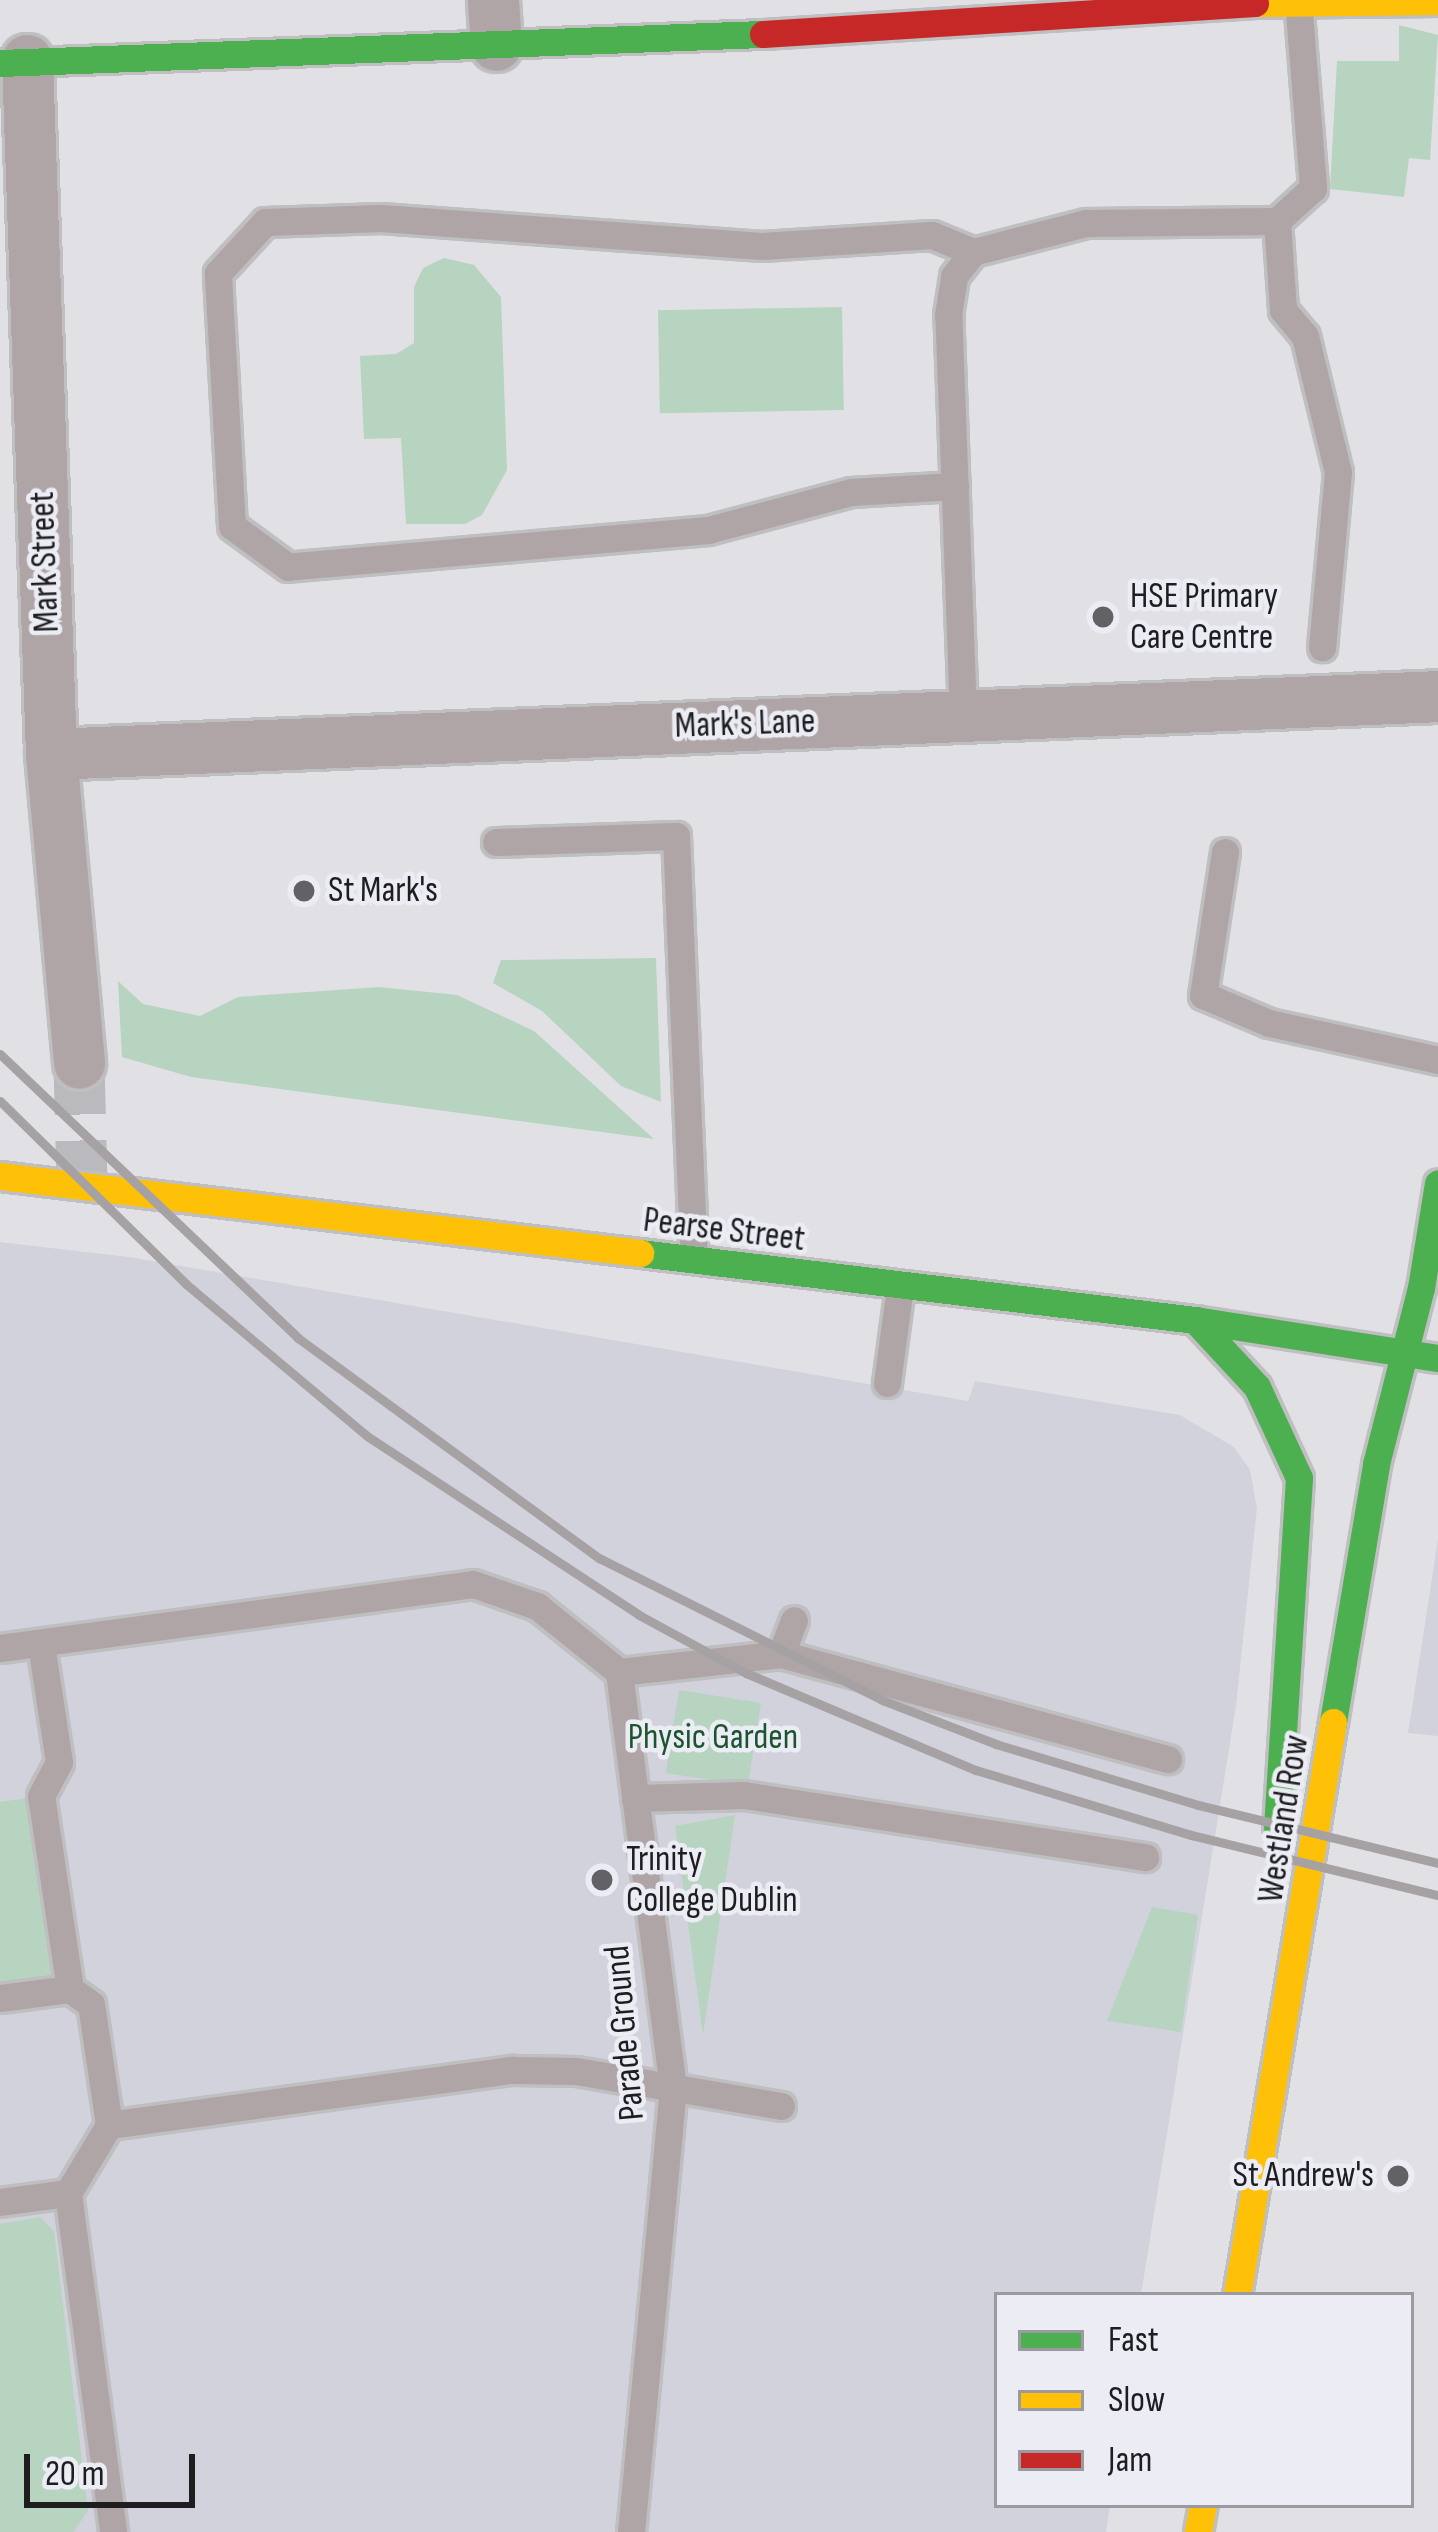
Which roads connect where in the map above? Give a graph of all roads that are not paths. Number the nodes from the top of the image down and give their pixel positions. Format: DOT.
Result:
graph roads {
  1 [pos="1298,0"];
  2 [pos="1438,1"];
  3 [pos="495,22"];
  4 [pos="14,61"];
  5 [pos="1277,220"];
  6 [pos="973,252"];
  7 [pos="956,486"];
  8 [pos="1322,647"];
  9 [pos="1438,695"];
  10 [pos="963,715"];
  11 [pos="51,754"];
  12 [pos="496,842"];
  13 [pos="1225,852"];
  14 [pos="1438,1060"];
  15 [pos="79,1063"];
  16 [pos="0,1176"];
  17 [pos="1438,1183"];
  18 [pos="694,1263"];
  19 [pos="900,1287"];
  20 [pos="1195,1319"];
  21 [pos="1402,1355"];
  22 [pos="1438,1358"];
  23 [pos="887,1383"];
  24 [pos="794,1620"];
  25 [pos="41,1644"];
  26 [pos="0,1648"];
  27 [pos="781,1654"];
  28 [pos="619,1672"];
  29 [pos="1168,1759"];
  30 [pos="635,1798"];
  31 [pos="1273,1851"];
  32 [pos="1145,1857"];
  33 [pos="1268,1959"];
  34 [pos="70,1989"];
  35 [pos="1284,1995"];
  36 [pos="0,1998"];
  37 [pos="673,2088"];
  38 [pos="781,2106"];
  39 [pos="109,2125"];
  40 [pos="68,2193"];
  41 [pos="0,2202"];
  42 [pos="1237,2292"];
  43 [pos="113,2532"];
  44 [pos="631,2532"];
  1 -- 2 [label="main road"];
  1 -- 3 [label="main road"];
  1 -- 5 [label="lane"];
  3 -- 4 [label="main road"];
  4 -- 11 [label="street, Mark Street"];
  5 -- 6 [label="lane"];
  5 -- 8 [label="lane"];
  6 -- 7 [label="lane"];
  6 -- 7 [label="lane"];
  7 -- 10 [label="lane"];
  9 -- 10 [label="street, Mark's Lane"];
  10 -- 11 [label="street, Mark's Lane"];
  11 -- 15 [label="street, Mark Street"];
  12 -- 18 [label="lane"];
  13 -- 14 [label="lane"];
  16 -- 18 [label="main road, Pearse Street"];
  17 -- 21 [label="main road, Westland Row"];
  18 -- 19 [label="main road, Pearse Street"];
  19 -- 20 [label="main road, Pearse Street"];
  19 -- 23 [label="lane"];
  20 -- 21 [label="main road, Pearse Street"];
  20 -- 31 [label="main road"];
  21 -- 22 [label="main road, Pearse Street"];
  21 -- 35 [label="main road, Westland Row"];
  24 -- 27 [label="lane"];
  25 -- 26 [label="lane"];
  25 -- 28 [label="lane"];
  25 -- 34 [label="lane"];
  27 -- 28 [label="lane"];
  27 -- 29 [label="lane"];
  28 -- 30 [label="lane, Parade Ground"];
  30 -- 32 [label="lane"];
  30 -- 37 [label="lane, Parade Ground"];
  33 -- 35 [label="main road"];
  34 -- 36 [label="lane"];
  34 -- 39 [label="lane"];
  35 -- 42 [label="main road, Westland Row"];
  37 -- 38 [label="lane"];
  37 -- 39 [label="lane"];
  37 -- 44 [label="lane, Parade Ground"];
  39 -- 40 [label="lane"];
  40 -- 41 [label="lane"];
  40 -- 43 [label="lane"];
}
